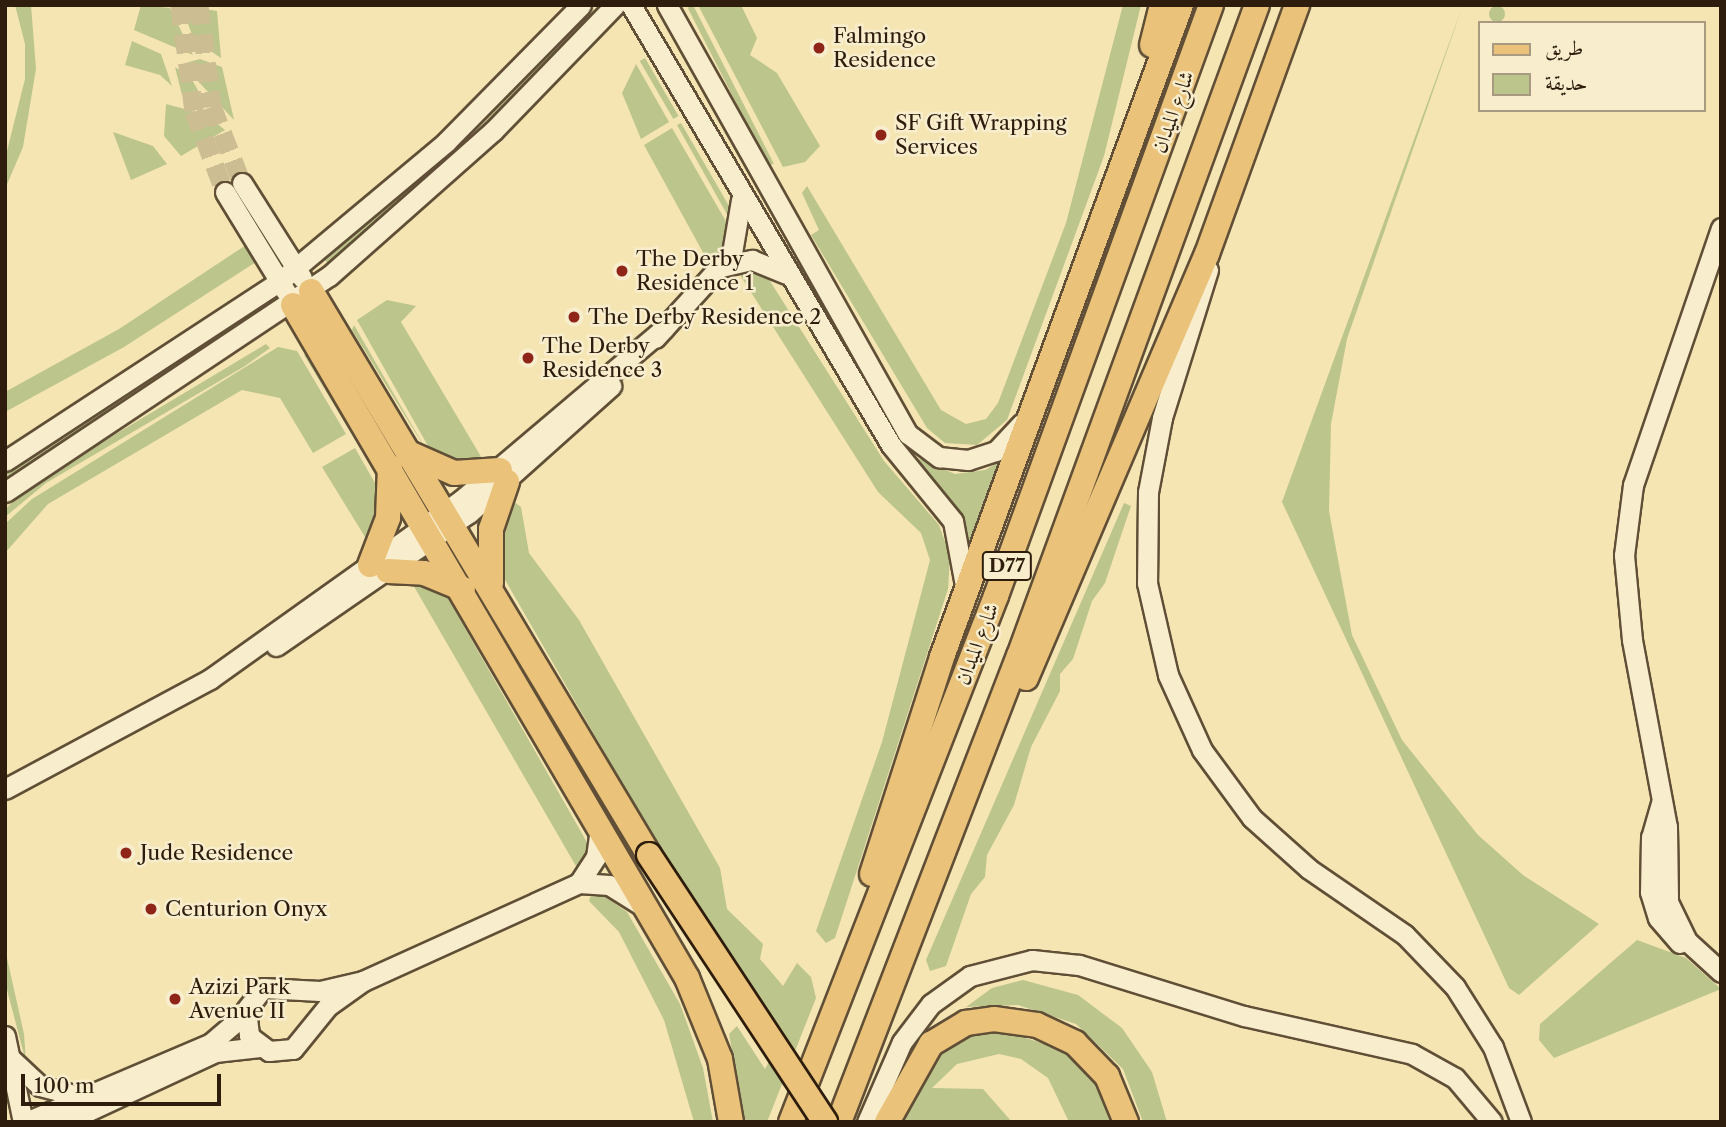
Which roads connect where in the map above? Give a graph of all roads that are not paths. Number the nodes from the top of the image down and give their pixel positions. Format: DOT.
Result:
graph roads {
  1 [pos="581,5"];
  2 [pos="615,5"];
  3 [pos="631,5"];
  4 [pos="667,5"];
  5 [pos="1162,5"];
  6 [pos="1181,5"];
  7 [pos="1211,5"];
  8 [pos="1257,5"];
  9 [pos="1297,5"];
  10 [pos="1133,138"];
  11 [pos="741,200"];
  12 [pos="1721,228"];
  13 [pos="1207,254"];
  14 [pos="721,267"];
  15 [pos="296,269"];
  16 [pos="786,274"];
  17 [pos="280,282"];
  18 [pos="302,298"];
  19 [pos="1053,359"];
  20 [pos="400,458"];
  21 [pos="5,461"];
  22 [pos="503,476"];
  23 [pos="5,492"];
  24 [pos="440,525"];
  25 [pos="379,568"];
  26 [pos="491,587"];
  27 [pos="463,589"];
  28 [pos="966,597"];
  29 [pos="5,789"];
  30 [pos="956,816"];
  31 [pos="600,827"];
  32 [pos="579,883"];
  33 [pos="648,911"];
  34 [pos="1721,972"];
  35 [pos="363,981"];
  36 [pos="298,989"];
  37 [pos="245,1014"];
  38 [pos="312,1026"];
  39 [pos="5,1036"];
  40 [pos="820,1045"];
  41 [pos="260,1047"];
  42 [pos="10,1058"];
  43 [pos="83,1097"];
  44 [pos="72,1120"];
  45 [pos="25,1122"];
  46 [pos="731,1122"];
  47 [pos="791,1122"];
  48 [pos="825,1122"];
  49 [pos="839,1122"];
  50 [pos="867,1122"];
  51 [pos="887,1122"];
  52 [pos="1126,1122"];
  53 [pos="1492,1122"];
  54 [pos="1521,1122"];
  1 -- 15 [label="street"];
  2 -- 18 [label="street"];
  3 -- 11 [label="street"];
  4 -- 19 [label="street"];
  5 -- 10 [label="main road"];
  6 -- 10 [label="main road"];
  7 -- 40 [label="main road, شارع الميدان / D77"];
  8 -- 30 [label="main road, شارع الميدان / D77"];
  9 -- 13 [label="main road"];
  10 -- 19 [label="main road"];
  11 -- 14 [label="street"];
  11 -- 16 [label="street"];
  12 -- 34 [label="street"];
  13 -- 30 [label="main road"];
  13 -- 54 [label="street"];
  14 -- 16 [label="street"];
  14 -- 22 [label="street"];
  15 -- 17 [label="street"];
  15 -- 17 [label="street"];
  15 -- 18 [label="street"];
  16 -- 28 [label="street"];
  17 -- 18 [label="street"];
  17 -- 21 [label="street"];
  18 -- 20 [label="main road"];
  18 -- 23 [label="street"];
  19 -- 28 [label="main road"];
  20 -- 22 [label="main road"];
  20 -- 24 [label="main road"];
  20 -- 25 [label="main road"];
  22 -- 24 [label="street"];
  22 -- 26 [label="main road"];
  24 -- 25 [label="street"];
  24 -- 26 [label="main road"];
  24 -- 27 [label="main road"];
  25 -- 27 [label="main road"];
  25 -- 29 [label="street"];
  26 -- 48 [label="main road, bridge"];
  27 -- 31 [label="main road"];
  28 -- 40 [label="main road"];
  30 -- 49 [label="main road, شارع الميدان / D77"];
  31 -- 32 [label="street"];
  31 -- 33 [label="main road"];
  32 -- 33 [label="street"];
  32 -- 35 [label="street"];
  33 -- 46 [label="main road"];
  35 -- 36 [label="street"];
  35 -- 38 [label="street"];
  36 -- 37 [label="street"];
  36 -- 38 [label="street"];
  37 -- 41 [label="street"];
  37 -- 43 [label="street"];
  38 -- 41 [label="street"];
  39 -- 42 [label="street"];
  40 -- 47 [label="main road, شارع الميدان / D77"];
  41 -- 44 [label="street"];
  42 -- 43 [label="street"];
  42 -- 45 [label="street"];
  43 -- 45 [label="street"];
  50 -- 53 [label="street"];
  51 -- 52 [label="main road"];
}
